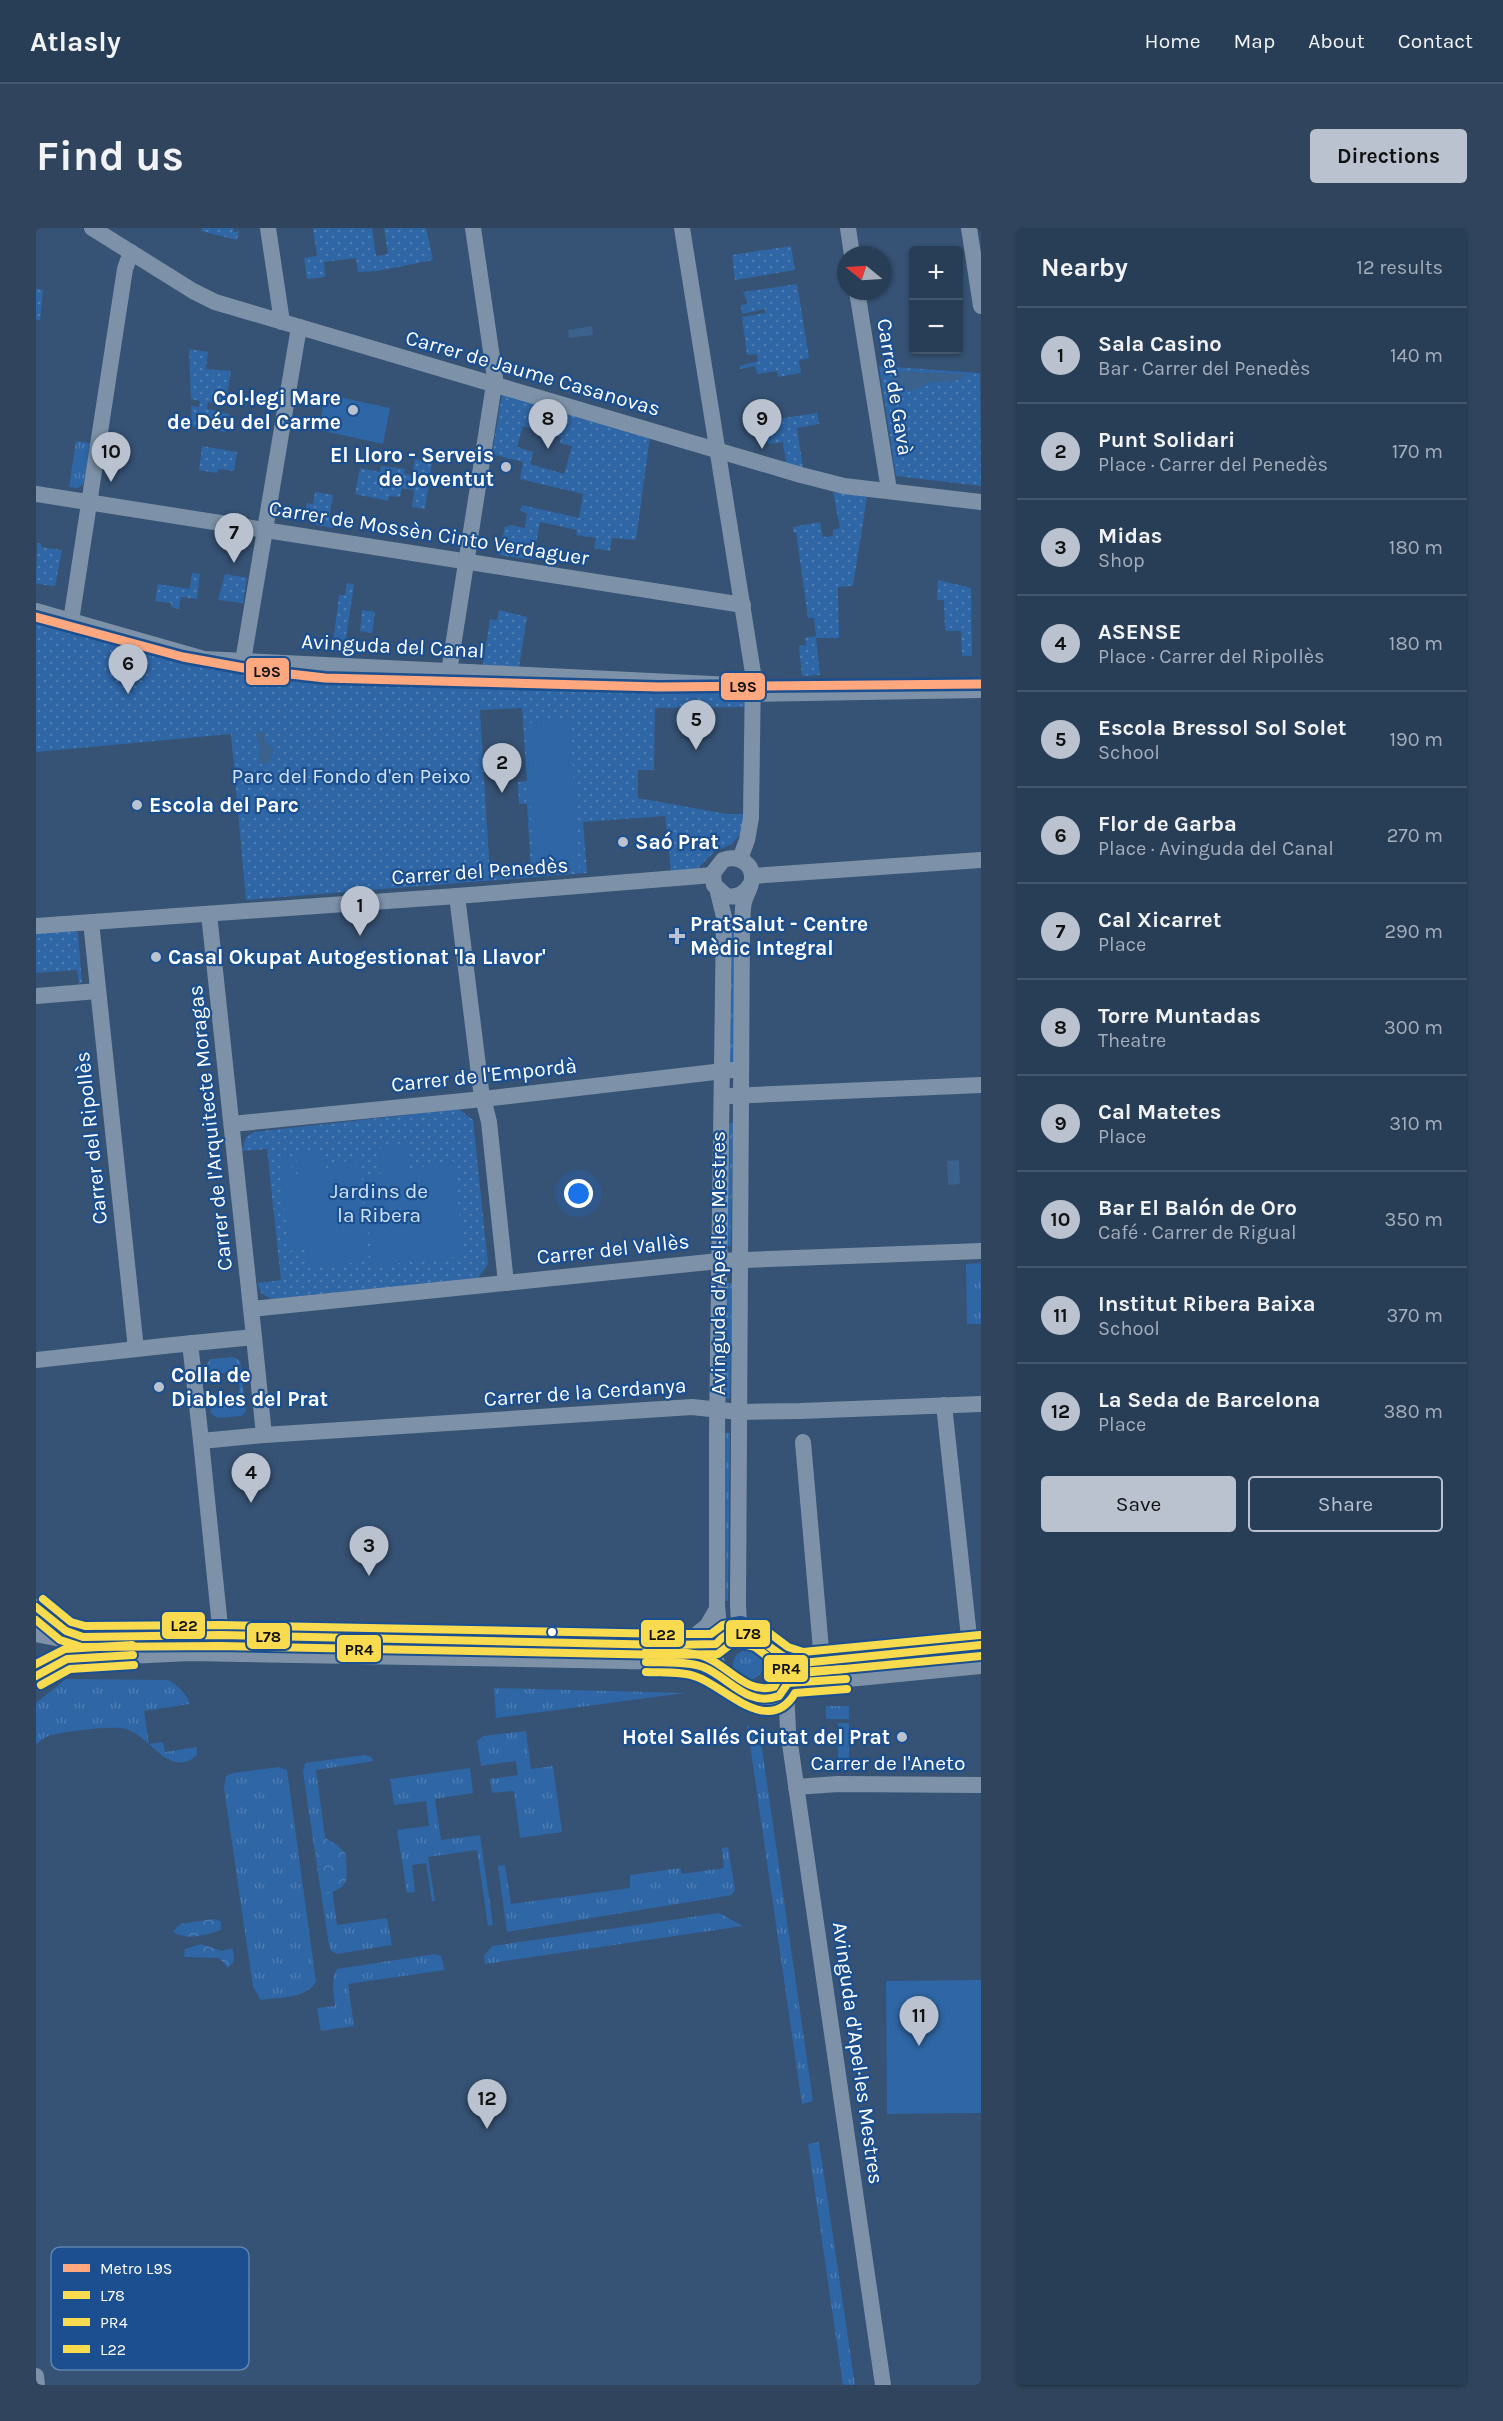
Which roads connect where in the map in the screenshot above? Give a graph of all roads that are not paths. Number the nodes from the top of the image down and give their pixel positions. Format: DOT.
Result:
graph roads {
  1 [pos="92,228"];
  2 [pos="268,228"];
  3 [pos="473,228"];
  4 [pos="682,228"];
  5 [pos="848,228"];
  6 [pos="969,228"];
  7 [pos="851,246"];
  8 [pos="131,252"];
  9 [pos="859,300"];
  10 [pos="981,306"];
  11 [pos="282,322"];
  12 [pos="299,327"];
  13 [pos="495,385"];
  14 [pos="718,451"];
  15 [pos="889,490"];
  16 [pos="36,494"];
  17 [pos="981,502"];
  18 [pos="89,503"];
  19 [pos="264,530"];
  20 [pos="466,562"];
  21 [pos="743,605"];
  22 [pos="36,611"];
  23 [pos="71,621"];
  24 [pos="243,661"];
  25 [pos="449,672"];
  26 [pos="753,690"];
  27 [pos="981,690"];
  28 [pos="740,859"];
  29 [pos="981,860"];
  30 [pos="712,875"];
  31 [pos="751,880"];
  32 [pos="718,892"];
  33 [pos="457,896"];
  34 [pos="209,914"];
  35 [pos="91,922"];
  36 [pos="36,926"];
  37 [pos="98,991"];
  38 [pos="36,996"];
  39 [pos="741,1070"];
  40 [pos="721,1071"];
  41 [pos="981,1085"];
  42 [pos="741,1095"];
  43 [pos="721,1097"];
  44 [pos="483,1099"];
  45 [pos="232,1124"];
  46 [pos="981,1251"];
  47 [pos="739,1260"];
  48 [pos="719,1261"];
  49 [pos="506,1283"];
  50 [pos="252,1309"];
  51 [pos="255,1337"];
  52 [pos="190,1343"];
  53 [pos="136,1349"];
  54 [pos="36,1360"];
  55 [pos="981,1404"];
  56 [pos="944,1405"];
  57 [pos="718,1408"];
  58 [pos="739,1412"];
  59 [pos="264,1435"];
  60 [pos="201,1441"];
  61 [pos="803,1442"];
  62 [pos="36,1607"];
  63 [pos="717,1609"];
  64 [pos="36,1635"];
  65 [pos="221,1635"];
  66 [pos="754,1635"];
  67 [pos="78,1637"];
  68 [pos="718,1641"];
  69 [pos="685,1644"];
  70 [pos="975,1645"];
  71 [pos="223,1653"];
  72 [pos="778,1654"];
  73 [pos="822,1661"];
  74 [pos="981,1666"];
  75 [pos="36,1677"];
  76 [pos="809,1683"];
  77 [pos="787,1686"];
  78 [pos="732,1688"];
  79 [pos="754,1698"];
  80 [pos="788,1727"];
  81 [pos="981,1785"];
  82 [pos="796,1787"];
  83 [pos="36,2376"];
  84 [pos="37,2385"];
  85 [pos="883,2385"];
  1 -- 8 [label="street, Carrer de Jaume Casanovas"];
  2 -- 11 [label="street"];
  3 -- 13 [label="street"];
  4 -- 14 [label="street"];
  5 -- 7 [label="street"];
  6 -- 10 [label="street"];
  8 -- 11 [label="street, Carrer de Jaume Casanovas"];
  8 -- 18 [label="street"];
  9 -- 15 [label="street, Carrer de Gavà"];
  11 -- 12 [label="street, Carrer de Jaume Casanovas"];
  12 -- 13 [label="street, Carrer de Jaume Casanovas"];
  12 -- 19 [label="street"];
  13 -- 14 [label="street, Carrer de Jaume Casanovas"];
  13 -- 20 [label="street"];
  14 -- 15 [label="street, Carrer de Jaume Casanovas"];
  14 -- 21 [label="street"];
  15 -- 17 [label="street, Carrer de Jaume Casanovas"];
  16 -- 18 [label="street, Carrer de Mossèn Cinto Verdaguer"];
  18 -- 19 [label="street, Carrer de Mossèn Cinto Verdaguer"];
  18 -- 23 [label="street"];
  19 -- 20 [label="street, Carrer de Mossèn Cinto Verdaguer"];
  19 -- 24 [label="street"];
  20 -- 21 [label="street, Carrer de Mossèn Cinto Verdaguer"];
  20 -- 25 [label="street"];
  21 -- 26 [label="street"];
  22 -- 23 [label="street, Avinguda del Canal"];
  23 -- 24 [label="street, Avinguda del Canal"];
  24 -- 25 [label="street, Avinguda del Canal"];
  25 -- 26 [label="street, Avinguda del Canal"];
  26 -- 27 [label="street, Avinguda del Canal"];
  26 -- 28 [label="street"];
  28 -- 30 [label="street"];
  28 -- 31 [label="street"];
  29 -- 31 [label="street"];
  30 -- 32 [label="street, Avinguda d'Apel·les Mestres"];
  30 -- 33 [label="street, Carrer del Penedès"];
  31 -- 32 [label="street"];
  31 -- 39 [label="street, Avinguda d'Apel·les Mestres"];
  32 -- 40 [label="street, Avinguda d'Apel·les Mestres"];
  33 -- 34 [label="street, Carrer del Penedès"];
  33 -- 44 [label="street"];
  34 -- 35 [label="street, Carrer del Penedès"];
  34 -- 45 [label="street, Carrer de l'Arquitecte Moragas"];
  35 -- 36 [label="street, Carrer del Penedès"];
  35 -- 37 [label="street, Carrer del Ripollès"];
  37 -- 38 [label="street"];
  37 -- 53 [label="street, Carrer del Ripollès"];
  39 -- 40 [label="street, Carrer de l'Empordà"];
  39 -- 42 [label="street, Avinguda d'Apel·les Mestres"];
  40 -- 43 [label="street, Avinguda d'Apel·les Mestres"];
  40 -- 44 [label="street, Carrer de l'Empordà"];
  41 -- 42 [label="street"];
  42 -- 43 [label="street"];
  42 -- 47 [label="street, Avinguda d'Apel·les Mestres"];
  43 -- 48 [label="street, Avinguda d'Apel·les Mestres"];
  44 -- 45 [label="street, Carrer de l'Empordà"];
  44 -- 49 [label="street"];
  45 -- 50 [label="street, Carrer de l'Arquitecte Moragas"];
  46 -- 47 [label="street, Carrer del Vallès"];
  47 -- 48 [label="street, Carrer del Vallès"];
  47 -- 58 [label="street, Avinguda d'Apel·les Mestres"];
  48 -- 49 [label="street, Carrer del Vallès"];
  48 -- 57 [label="street, Avinguda d'Apel·les Mestres"];
  49 -- 50 [label="street, Carrer del Vallès"];
  50 -- 51 [label="street, Carrer de l'Arquitecte Moragas"];
  51 -- 52 [label="street"];
  51 -- 59 [label="street, Carrer de l'Arquitecte Moragas"];
  52 -- 53 [label="street"];
  52 -- 60 [label="street"];
  53 -- 54 [label="street"];
  55 -- 56 [label="street, Carrer de la Cerdanya"];
  56 -- 58 [label="street, Carrer de la Cerdanya"];
  56 -- 70 [label="street"];
  57 -- 58 [label="street, Carrer de la Cerdanya"];
  57 -- 59 [label="street, Carrer de la Cerdanya"];
  57 -- 63 [label="street, Avinguda d'Apel·les Mestres"];
  58 -- 66 [label="street, Avinguda d'Apel·les Mestres"];
  59 -- 60 [label="street, Carrer de la Cerdanya"];
  60 -- 65 [label="street"];
  61 -- 73 [label="street"];
  62 -- 67 [label="street"];
  63 -- 68 [label="street, Avinguda d'Apel·les Mestres"];
  63 -- 69 [label="street"];
  64 -- 67 [label="street"];
  65 -- 67 [label="street"];
  65 -- 69 [label="street"];
  65 -- 71 [label="street"];
  66 -- 68 [label="street"];
  66 -- 72 [label="street"];
  68 -- 69 [label="street"];
  68 -- 78 [label="street"];
  70 -- 73 [label="street"];
  71 -- 75 [label="street"];
  71 -- 78 [label="street"];
  72 -- 73 [label="street"];
  72 -- 77 [label="street"];
  74 -- 76 [label="street"];
  76 -- 77 [label="street"];
  76 -- 80 [label="street"];
  77 -- 79 [label="street"];
  77 -- 80 [label="street, Avinguda d'Apel·les Mestres"];
  78 -- 79 [label="street"];
  79 -- 80 [label="street"];
  80 -- 82 [label="street, Avinguda d'Apel·les Mestres"];
  81 -- 82 [label="street, Carrer de l'Aneto"];
  82 -- 85 [label="street, Avinguda d'Apel·les Mestres"];
  83 -- 84 [label="street"];
}
